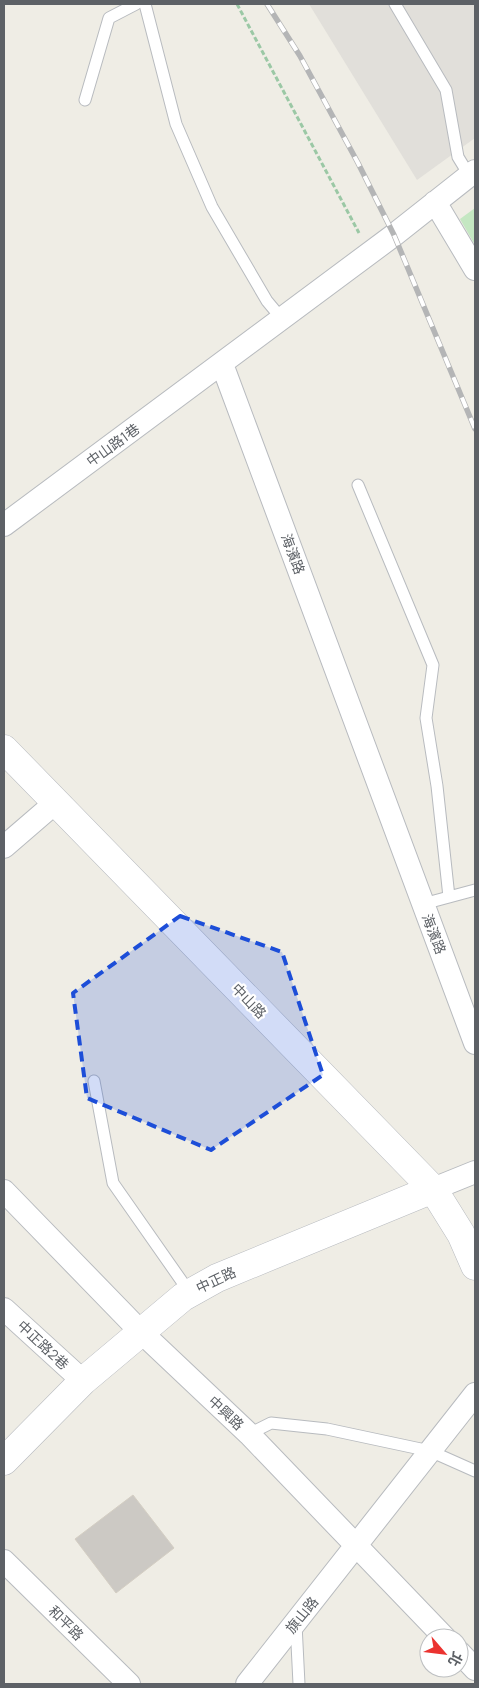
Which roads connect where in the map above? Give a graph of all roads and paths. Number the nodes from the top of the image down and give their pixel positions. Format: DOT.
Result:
graph roads {
  1 [pos="136,4"];
  2 [pos="144,4"];
  3 [pos="237,4"];
  4 [pos="395,4"];
  5 [pos="85,100"];
  6 [pos="472,173"];
  7 [pos="435,202"];
  8 [pos="370,253"];
  9 [pos="475,269"];
  10 [pos="282,319"];
  11 [pos="222,364"];
  12 [pos="358,485"];
  13 [pos="4,525"];
  14 [pos="4,750"];
  15 [pos="55,803"];
  16 [pos="4,847"];
  17 [pos="475,890"];
  18 [pos="449,897"];
  19 [pos="423,904"];
  20 [pos="475,1043"];
  21 [pos="94,1081"];
  22 [pos="475,1172"];
  23 [pos="433,1190"];
  24 [pos="4,1191"];
  25 [pos="475,1266"];
  26 [pos="190,1293"];
  27 [pos="4,1309"];
  28 [pos="140,1331"];
  29 [pos="82,1381"];
  30 [pos="475,1394"];
  31 [pos="249,1434"];
  32 [pos="430,1451"];
  33 [pos="4,1461"];
  34 [pos="475,1471"];
  35 [pos="357,1546"];
  36 [pos="4,1561"];
  37 [pos="296,1622"];
  38 [pos="435,1628"];
  39 [pos="129,1684"];
  40 [pos="247,1684"];
  41 [pos="299,1684"];
  1 -- 5 [label="lane"];
  2 -- 10 [label="lane"];
  3 -- 8 [label="path"];
  4 -- 6 [label="lane"];
  6 -- 7 [label="street"];
  7 -- 8 [label="street"];
  7 -- 9 [label="street"];
  8 -- 10 [label="street"];
  10 -- 11 [label="street"];
  11 -- 13 [label="street, 中山路1巷"];
  11 -- 19 [label="street, 海濱路"];
  12 -- 18 [label="lane"];
  14 -- 15 [label="main road, 中山路"];
  15 -- 16 [label="street"];
  15 -- 23 [label="main road, 中山路"];
  17 -- 18 [label="lane"];
  18 -- 19 [label="lane"];
  19 -- 20 [label="street, 海濱路"];
  21 -- 26 [label="lane"];
  22 -- 23 [label="street, 中正路"];
  23 -- 25 [label="main road, 中山路"];
  23 -- 26 [label="main road, 中正路"];
  24 -- 28 [label="street, 中興路"];
  26 -- 28 [label="main road, 中正路"];
  27 -- 29 [label="street, 中正路2巷"];
  28 -- 29 [label="main road, 中正路"];
  28 -- 31 [label="street, 中興路"];
  29 -- 33 [label="main road, 中正路"];
  30 -- 32 [label="street, 旗山路"];
  31 -- 32 [label="lane"];
  31 -- 35 [label="street, 中興路"];
  32 -- 34 [label="lane"];
  32 -- 35 [label="street, 旗山路"];
  35 -- 37 [label="street, 旗山路"];
  35 -- 38 [label="street, 中興路"];
  36 -- 39 [label="street, 和平路"];
  37 -- 40 [label="street, 旗山路"];
  37 -- 41 [label="lane"];
}
